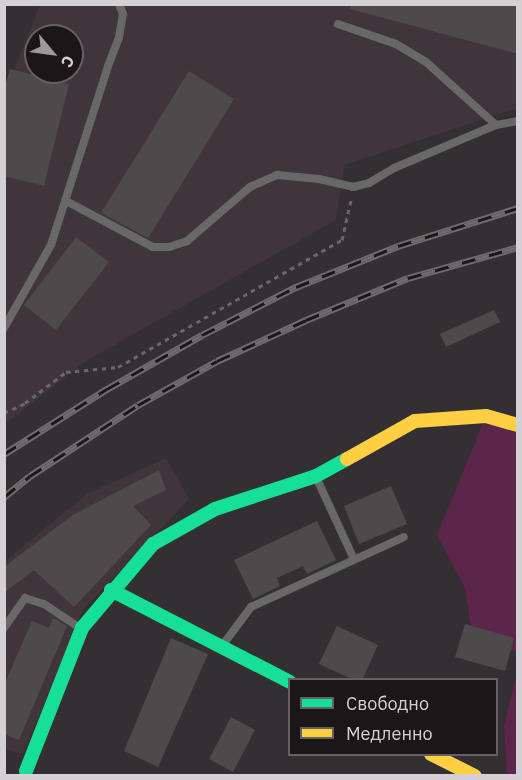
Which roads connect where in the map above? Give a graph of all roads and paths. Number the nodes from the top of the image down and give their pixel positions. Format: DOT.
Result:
graph roads {
  1 [pos="119,4"];
  2 [pos="338,24"];
  3 [pos="518,121"];
  4 [pos="496,125"];
  5 [pos="353,187"];
  6 [pos="66,201"];
  7 [pos="4,328"];
  8 [pos="4,413"];
  9 [pos="518,425"];
  10 [pos="316,476"];
  11 [pos="404,537"];
  12 [pos="353,557"];
  13 [pos="111,590"];
  14 [pos="4,628"];
  15 [pos="82,628"];
  16 [pos="221,647"];
  17 [pos="288,681"];
  18 [pos="434,756"];
  19 [pos="26,771"];
  20 [pos="475,776"];
  1 -- 6 [label="lane"];
  2 -- 4 [label="lane"];
  3 -- 4 [label="lane"];
  4 -- 5 [label="lane"];
  5 -- 6 [label="lane"];
  5 -- 8 [label="path"];
  6 -- 7 [label="lane"];
  9 -- 10 [label="street"];
  10 -- 12 [label="lane"];
  10 -- 13 [label="street"];
  11 -- 12 [label="lane"];
  12 -- 16 [label="lane"];
  13 -- 15 [label="street"];
  13 -- 16 [label="street"];
  14 -- 15 [label="lane"];
  15 -- 19 [label="street"];
  16 -- 17 [label="street"];
  18 -- 20 [label="street"];
}
